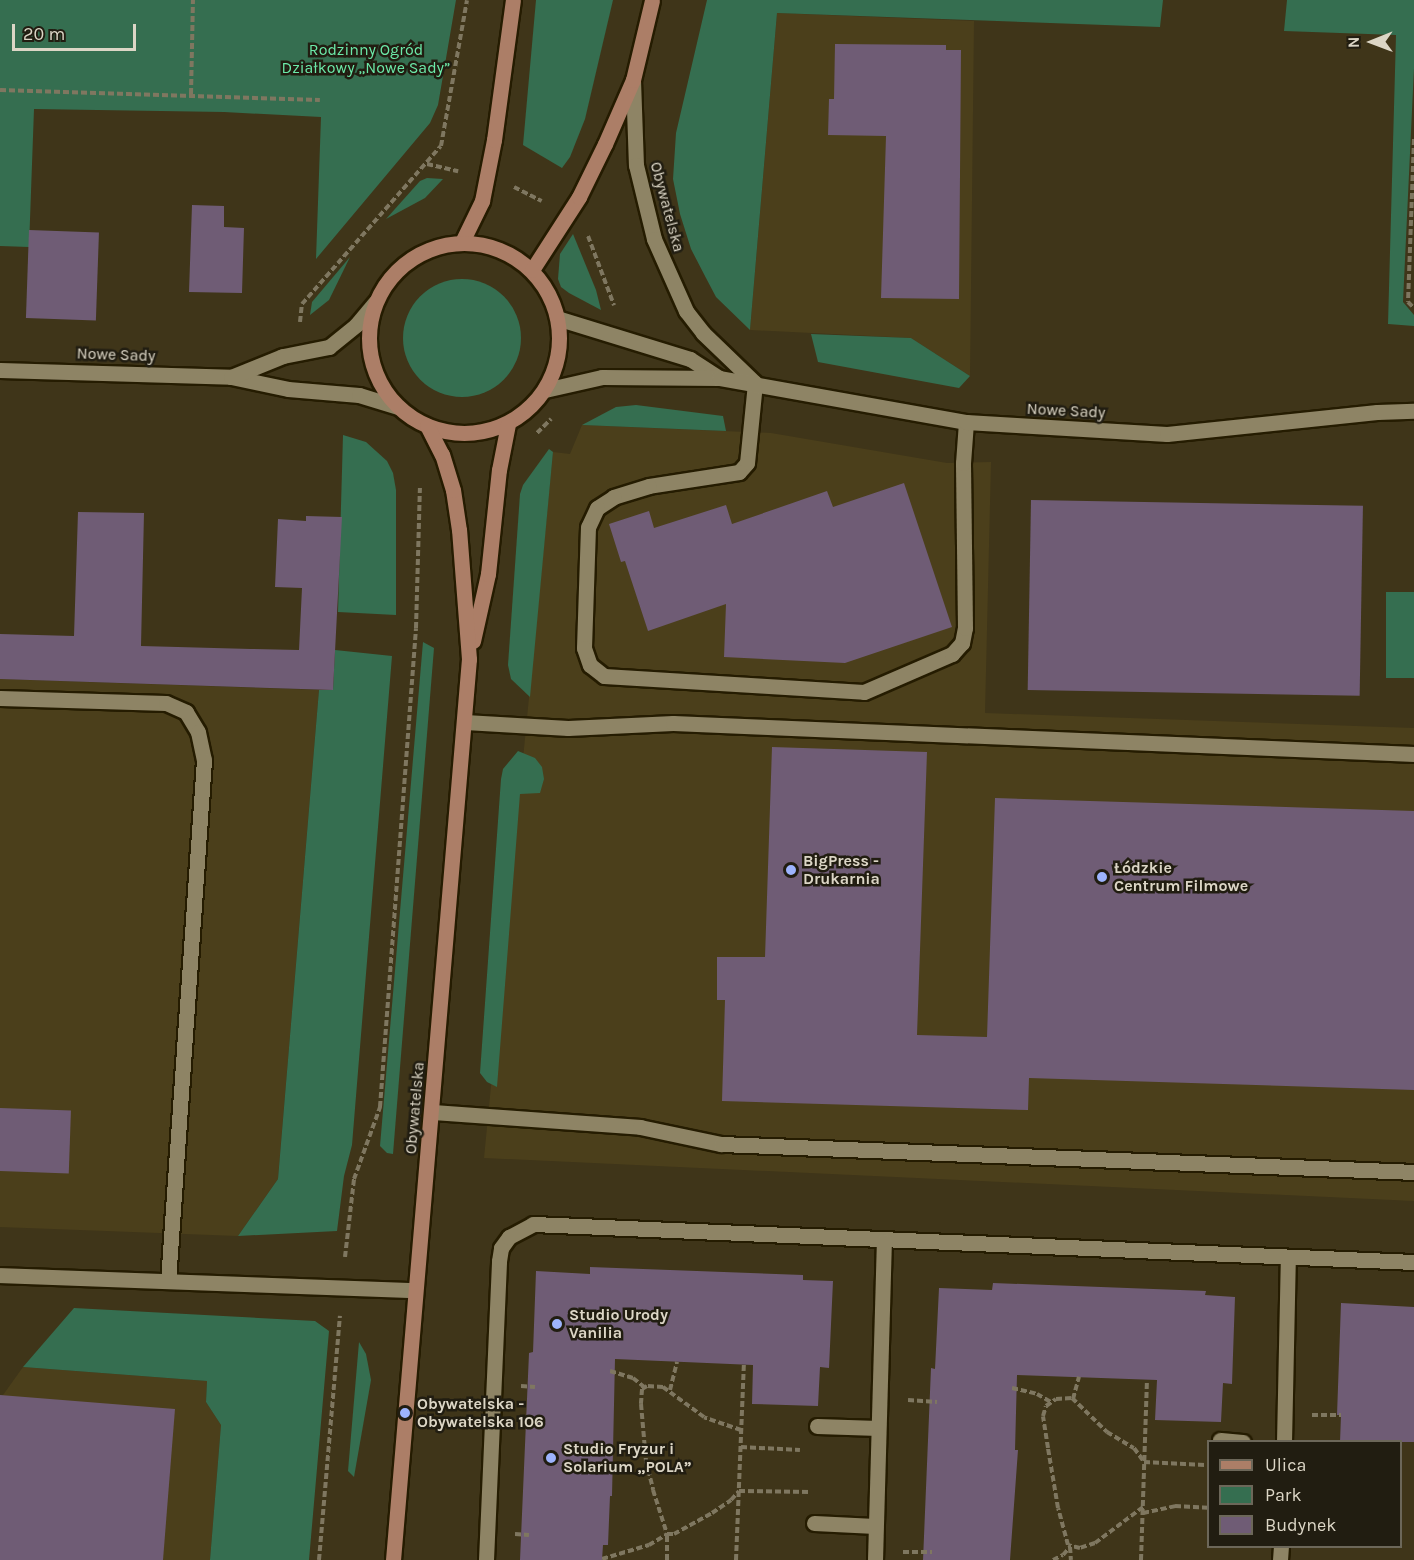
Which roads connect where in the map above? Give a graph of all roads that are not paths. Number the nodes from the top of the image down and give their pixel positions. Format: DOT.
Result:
graph roads {
  1 [pos="513,0"];
  2 [pos="652,0"];
  3 [pos="633,80"];
  4 [pos="462,242"];
  5 [pos="532,270"];
  6 [pos="375,302"];
  7 [pos="560,319"];
  8 [pos="0,370"];
  9 [pos="231,377"];
  10 [pos="719,378"];
  11 [pos="755,383"];
  12 [pos="544,390"];
  13 [pos="398,407"];
  14 [pos="1414,411"];
  15 [pos="966,422"];
  16 [pos="508,424"];
  17 [pos="427,426"];
  18 [pos="470,659"];
  19 [pos="0,698"];
  20 [pos="465,722"];
  21 [pos="1414,754"];
  22 [pos="433,1112"];
  23 [pos="1414,1172"];
  24 [pos="884,1241"];
  25 [pos="1288,1257"];
  26 [pos="1414,1262"];
  27 [pos="0,1275"];
  28 [pos="168,1281"];
  29 [pos="415,1290"];
  30 [pos="817,1426"];
  31 [pos="878,1428"];
  32 [pos="1284,1440"];
  33 [pos="814,1523"];
  34 [pos="875,1526"];
  35 [pos="393,1560"];
  36 [pos="486,1560"];
  37 [pos="875,1560"];
  1 -- 4 [label="main road"];
  2 -- 3 [label="main road, Obywatelska"];
  3 -- 5 [label="main road, Obywatelska"];
  3 -- 11 [label="street, Obywatelska"];
  4 -- 5 [label="main road"];
  4 -- 6 [label="main road"];
  5 -- 7 [label="main road"];
  6 -- 9 [label="street, Nowe Sady"];
  6 -- 13 [label="main road"];
  7 -- 10 [label="street, Nowe Sady"];
  7 -- 12 [label="main road"];
  8 -- 9 [label="street, Nowe Sady"];
  9 -- 13 [label="street, Nowe Sady"];
  10 -- 11 [label="street, Nowe Sady"];
  10 -- 12 [label="street, Nowe Sady"];
  11 -- 15 [label="street, Nowe Sady"];
  11 -- 15 [label="street"];
  12 -- 16 [label="main road"];
  13 -- 17 [label="main road"];
  14 -- 15 [label="street, Nowe Sady"];
  16 -- 17 [label="main road"];
  16 -- 18 [label="main road, Obywatelska"];
  17 -- 18 [label="main road, Obywatelska"];
  18 -- 20 [label="main road, Obywatelska"];
  19 -- 28 [label="street"];
  20 -- 21 [label="street"];
  20 -- 22 [label="main road, Obywatelska"];
  22 -- 23 [label="street"];
  22 -- 29 [label="main road, Obywatelska"];
  24 -- 25 [label="street"];
  24 -- 31 [label="street"];
  24 -- 36 [label="street"];
  25 -- 26 [label="street"];
  25 -- 32 [label="street"];
  27 -- 28 [label="street"];
  28 -- 29 [label="street"];
  29 -- 35 [label="main road, Obywatelska"];
  30 -- 31 [label="street"];
  31 -- 34 [label="street"];
  33 -- 34 [label="street"];
  34 -- 37 [label="street"];
}
